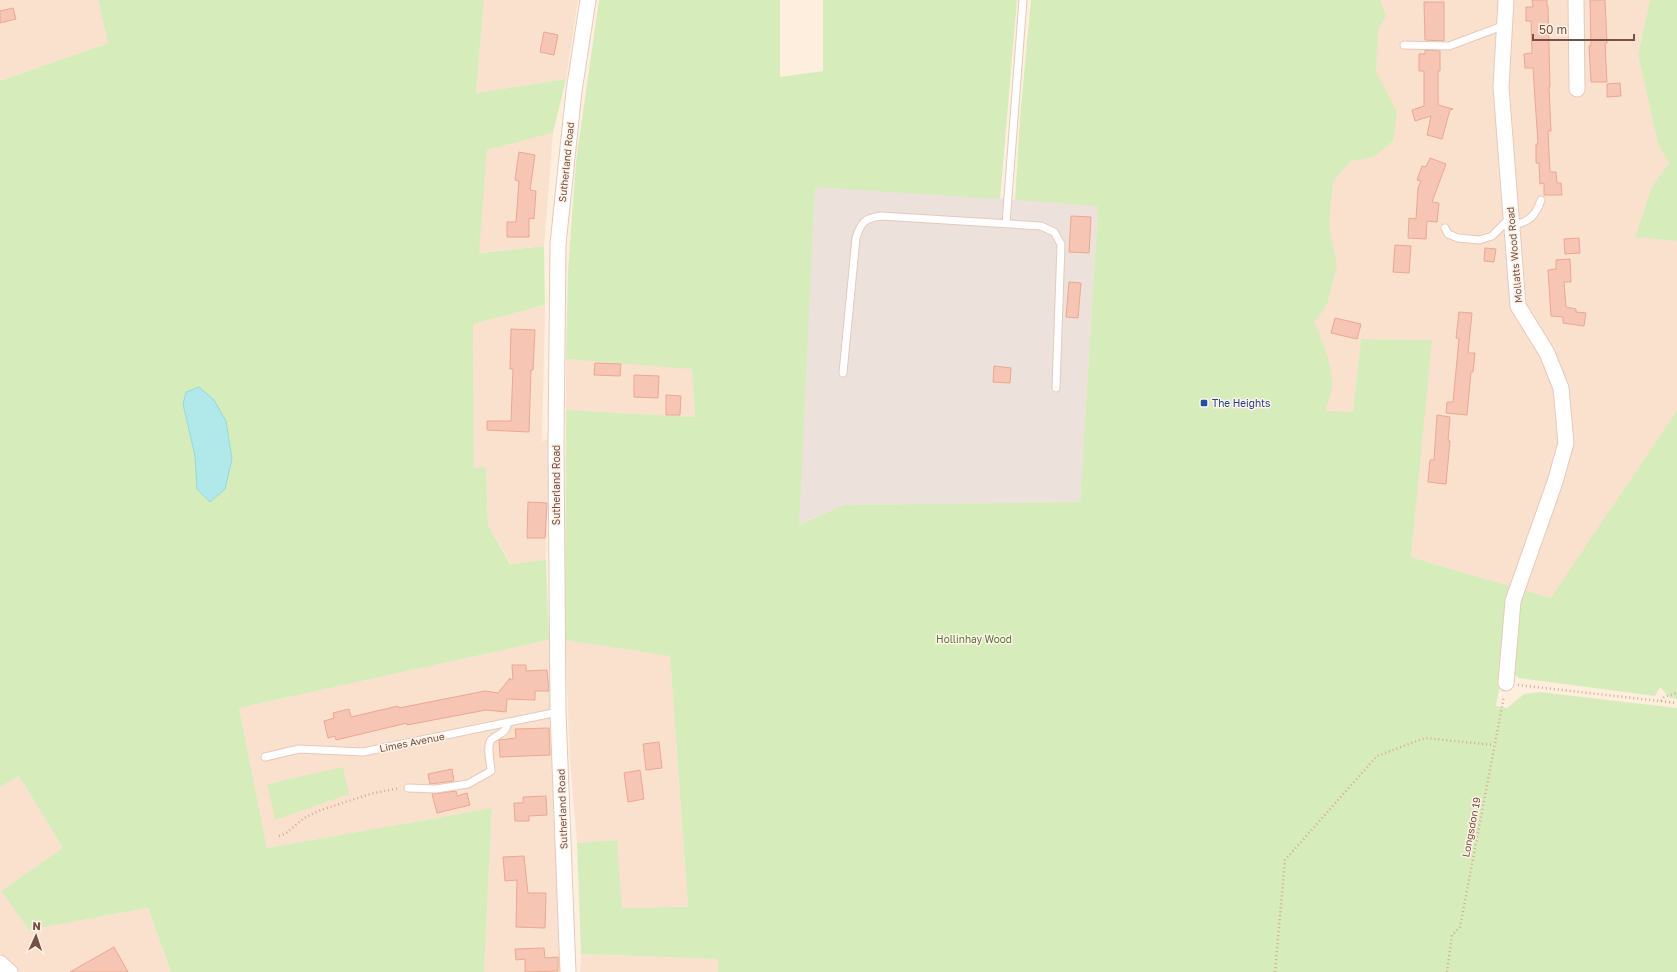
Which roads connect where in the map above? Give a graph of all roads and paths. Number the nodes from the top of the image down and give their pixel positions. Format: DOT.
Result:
graph roads {
  1 [pos="588,0"];
  2 [pos="1023,0"];
  3 [pos="1506,0"];
  4 [pos="1576,0"];
  5 [pos="1505,25"];
  6 [pos="1404,45"];
  7 [pos="1577,89"];
  8 [pos="1541,200"];
  9 [pos="1511,220"];
  10 [pos="1006,223"];
  11 [pos="1445,228"];
  12 [pos="843,373"];
  13 [pos="1056,388"];
  14 [pos="1506,683"];
  15 [pos="1677,693"];
  16 [pos="1661,701"];
  17 [pos="1677,703"];
  18 [pos="558,712"];
  19 [pos="508,722"];
  20 [pos="1494,745"];
  21 [pos="265,757"];
  22 [pos="408,788"];
  23 [pos="279,836"];
  24 [pos="0,963"];
  25 [pos="10,972"];
  26 [pos="568,972"];
  27 [pos="1275,972"];
  28 [pos="1447,972"];
  1 -- 18 [label="street, Sutherland Road"];
  2 -- 10 [label="lane"];
  3 -- 5 [label="street, Mollatts Wood Road"];
  4 -- 7 [label="street"];
  5 -- 6 [label="lane"];
  5 -- 9 [label="street, Mollatts Wood Road"];
  8 -- 9 [label="lane"];
  9 -- 11 [label="lane"];
  9 -- 14 [label="street, Mollatts Wood Road"];
  10 -- 12 [label="lane"];
  10 -- 13 [label="lane"];
  14 -- 16 [label="path"];
  14 -- 20 [label="path, Longsdon 19"];
  15 -- 16 [label="path"];
  16 -- 17 [label="path"];
  18 -- 19 [label="lane, Limes Avenue"];
  18 -- 26 [label="street, Sutherland Road"];
  19 -- 21 [label="lane, Limes Avenue"];
  19 -- 22 [label="lane"];
  20 -- 27 [label="path"];
  20 -- 28 [label="path, Longsdon 19"];
  22 -- 23 [label="path"];
  24 -- 25 [label="street"];
}
